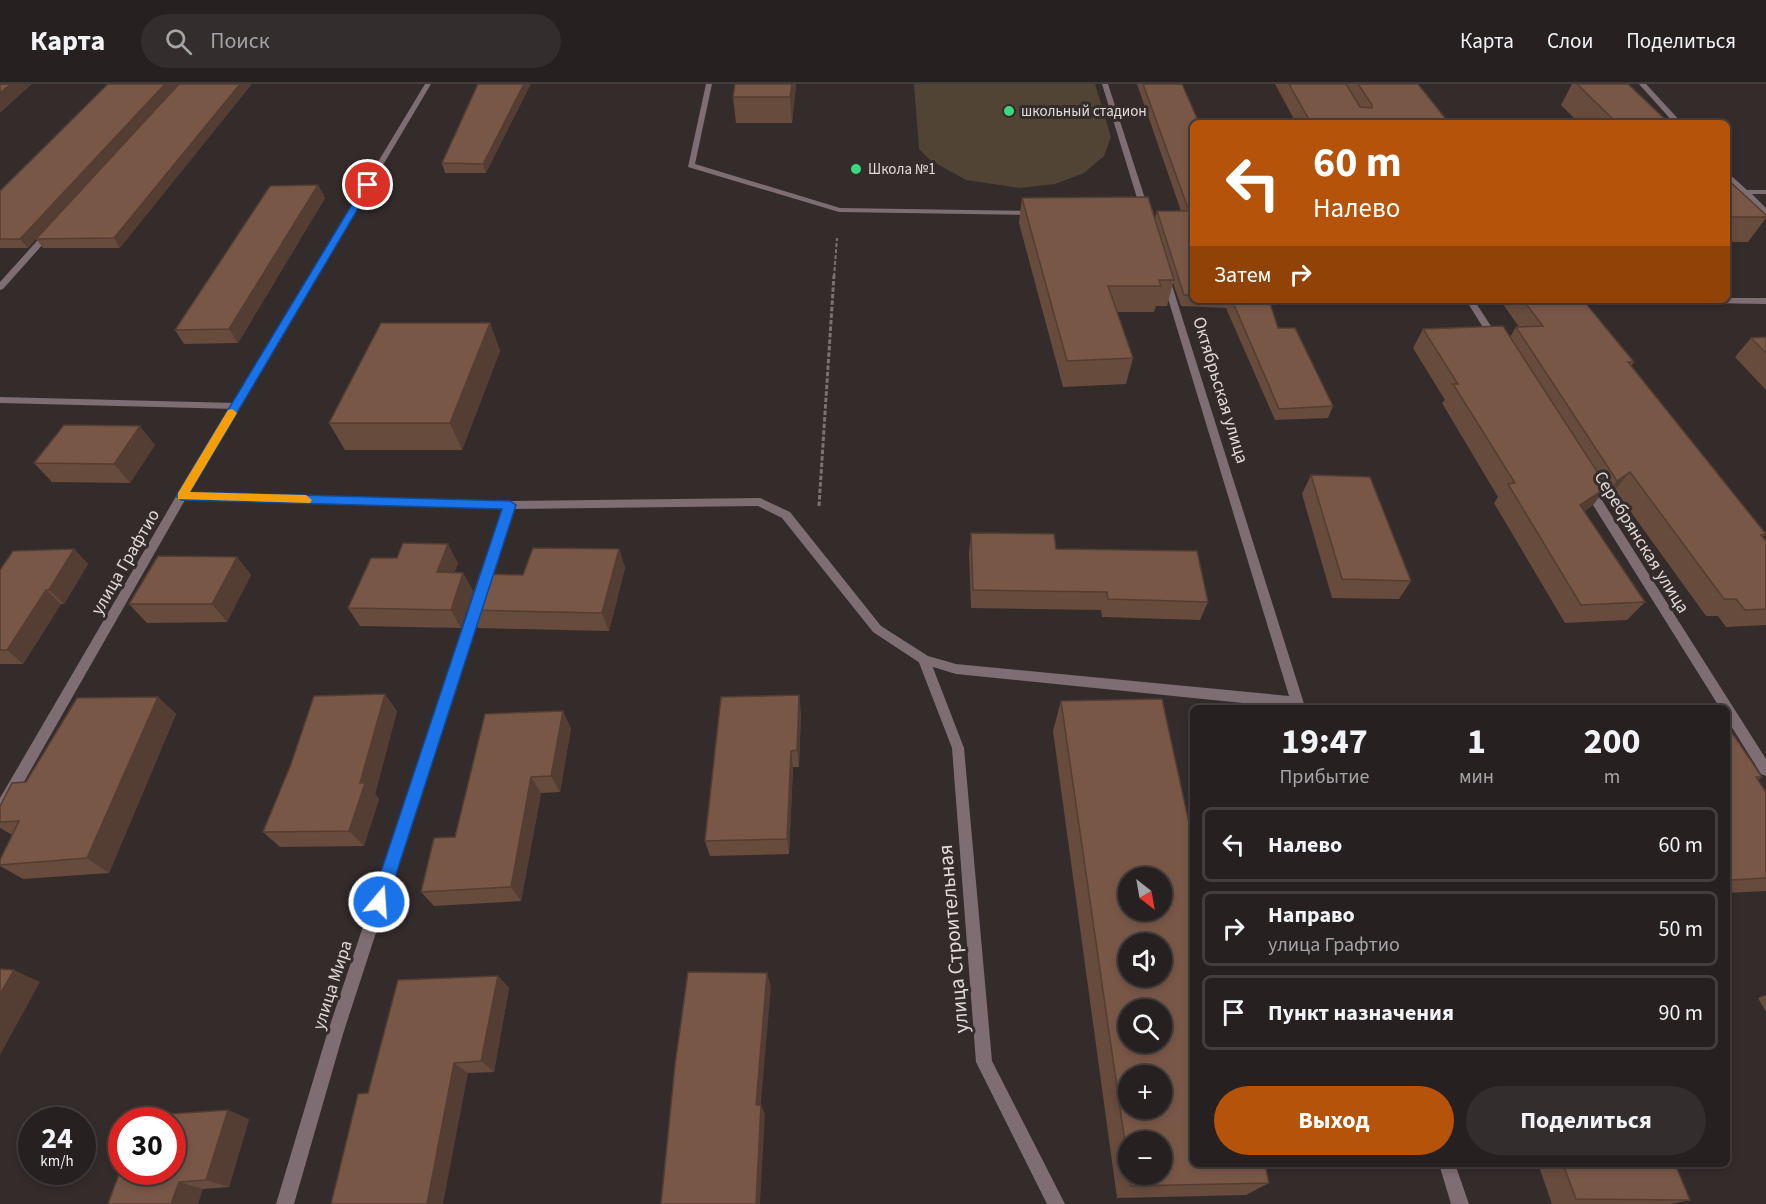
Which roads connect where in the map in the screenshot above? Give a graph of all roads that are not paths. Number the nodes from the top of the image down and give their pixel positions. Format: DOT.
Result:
graph roads {
  1 [pos="428,84"];
  2 [pos="709,84"];
  3 [pos="1105,84"];
  4 [pos="1642,84"];
  5 [pos="1675,120"];
  6 [pos="1730,177"];
  7 [pos="1745,192"];
  8 [pos="1766,192"];
  9 [pos="1766,213"];
  10 [pos="1051,214"];
  11 [pos="1134,215"];
  12 [pos="57,225"];
  13 [pos="1164,272"];
  14 [pos="0,287"];
  15 [pos="1730,300"];
  16 [pos="1766,301"];
  17 [pos="1472,303"];
  18 [pos="1502,350"];
  19 [pos="0,399"];
  20 [pos="236,406"];
  21 [pos="1584,480"];
  22 [pos="182,496"];
  23 [pos="510,505"];
  24 [pos="924,660"];
  25 [pos="1298,705"];
  26 [pos="1725,705"];
  27 [pos="1730,713"];
  28 [pos="1766,770"];
  29 [pos="0,811"];
  30 [pos="1448,1167"];
  31 [pos="285,1204"];
  32 [pos="1056,1204"];
  33 [pos="1460,1204"];
  1 -- 20 [label="street, улица Графтио"];
  2 -- 10 [label="street"];
  3 -- 11 [label="street"];
  4 -- 5 [label="street"];
  6 -- 7 [label="street"];
  7 -- 8 [label="street"];
  7 -- 9 [label="street"];
  12 -- 14 [label="street"];
  13 -- 25 [label="street, Октябрьская улица"];
  15 -- 16 [label="street"];
  17 -- 18 [label="street"];
  19 -- 20 [label="street"];
  20 -- 22 [label="street, улица Графтио"];
  21 -- 26 [label="street, Серебрянская улица"];
  22 -- 23 [label="street"];
  22 -- 29 [label="street, улица Графтио"];
  23 -- 24 [label="street"];
  23 -- 31 [label="street, улица Мира"];
  24 -- 25 [label="street"];
  24 -- 32 [label="street, улица Строительная"];
  27 -- 28 [label="street, Серебрянская улица"];
  30 -- 33 [label="street"];
}
